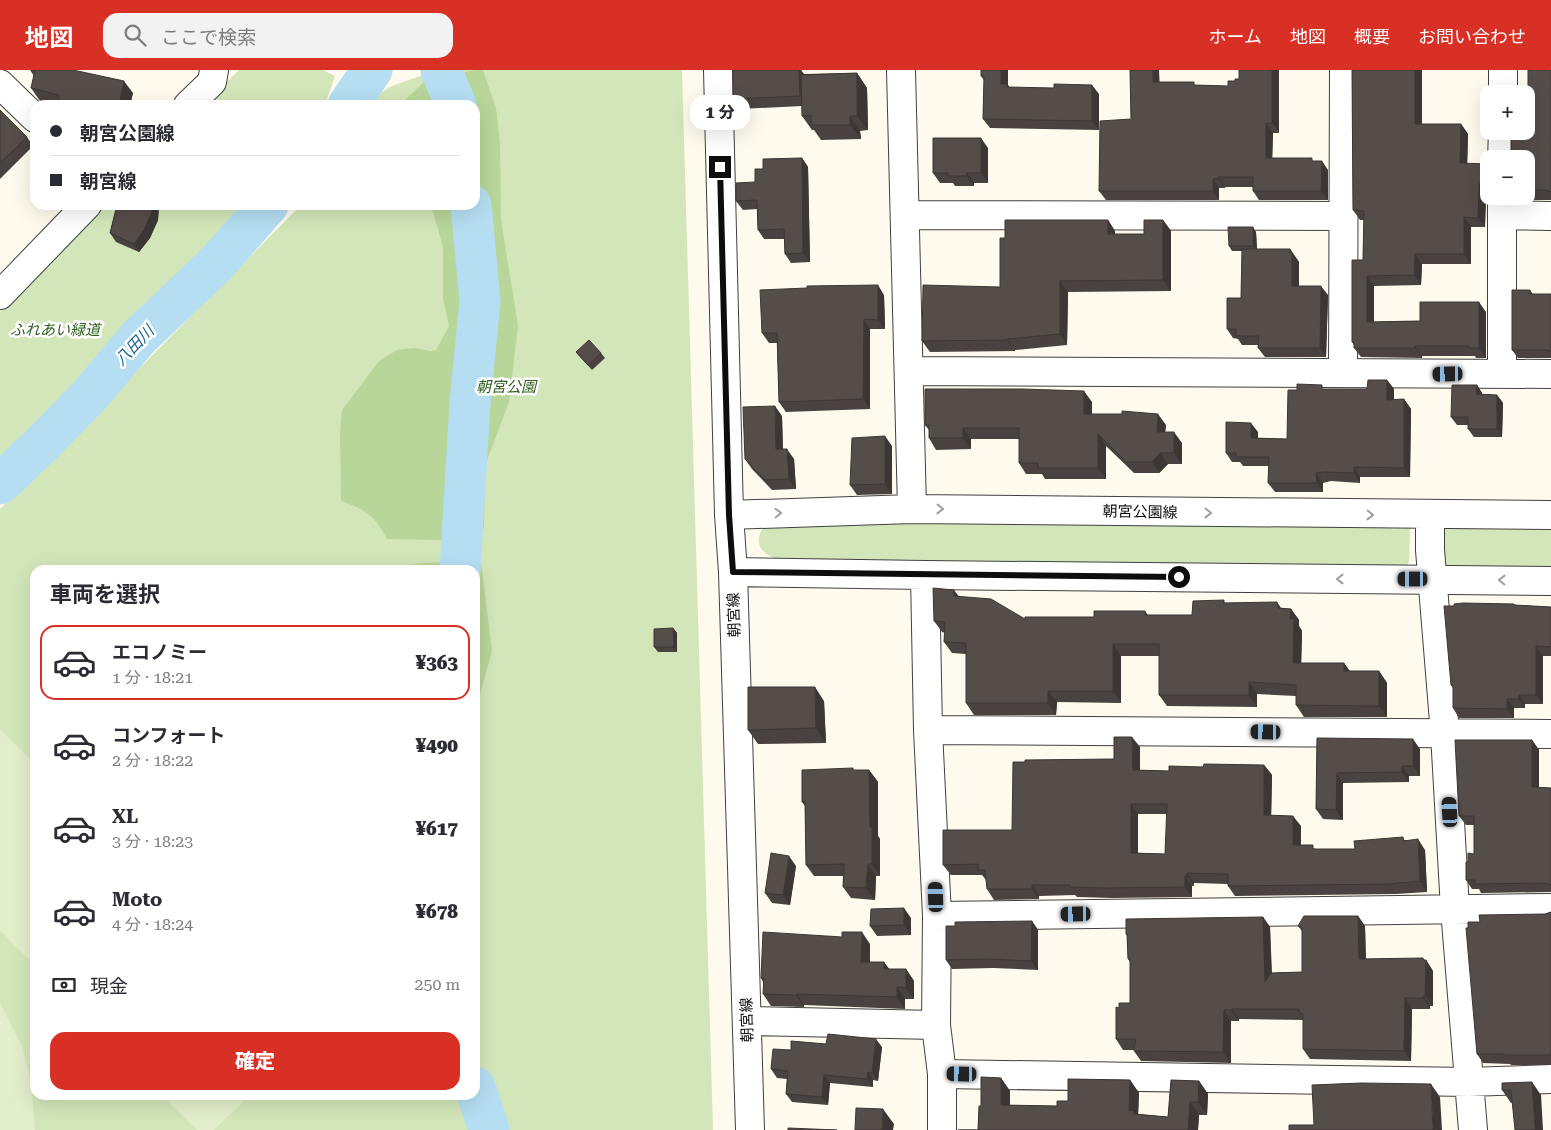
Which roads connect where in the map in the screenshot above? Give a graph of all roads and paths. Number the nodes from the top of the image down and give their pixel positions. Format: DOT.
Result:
graph roads {
  1 [pos="214,70"];
  2 [pos="718,70"];
  3 [pos="901,70"];
  4 [pos="1344,70"];
  5 [pos="1503,70"];
  6 [pos="0,84"];
  7 [pos="1503,85"];
  8 [pos="193,100"];
  9 [pos="30,113"];
  10 [pos="1502,206"];
  11 [pos="82,210"];
  12 [pos="905,216"];
  13 [pos="1343,216"];
  14 [pos="1551,216"];
  15 [pos="0,295"];
  16 [pos="909,371"];
  17 [pos="1343,373"];
  18 [pos="1502,374"];
  19 [pos="1551,374"];
  20 [pos="912,509"];
  21 [pos="729,515"];
  22 [pos="1430,515"];
  23 [pos="1551,516"];
  24 [pos="733,572"];
  25 [pos="925,575"];
  26 [pos="1433,579"];
  27 [pos="1551,581"];
  28 [pos="928,730"];
  29 [pos="1445,734"];
  30 [pos="1551,734"];
  31 [pos="1551,908"];
  32 [pos="1455,909"];
  33 [pos="937,916"];
  34 [pos="748,1021"];
  35 [pos="936,1025"];
  36 [pos="942,1074"];
  37 [pos="1551,1079"];
  38 [pos="1469,1082"];
  39 [pos="750,1130"];
  40 [pos="942,1130"];
  41 [pos="1473,1130"];
  1 -- 8 [label="street"];
  2 -- 21 [label="street, 朝宮線"];
  3 -- 12 [label="street"];
  4 -- 13 [label="street"];
  5 -- 7 [label="street"];
  6 -- 9 [label="street"];
  10 -- 14 [label="street"];
  10 -- 18 [label="street"];
  11 -- 15 [label="street"];
  12 -- 13 [label="street"];
  12 -- 16 [label="street"];
  13 -- 17 [label="street"];
  16 -- 17 [label="street"];
  16 -- 20 [label="street"];
  17 -- 18 [label="street"];
  18 -- 19 [label="street"];
  21 -- 20 [label="street, 朝宮公園線, one-way"];
  20 -- 22 [label="street, 朝宮公園線, one-way"];
  21 -- 24 [label="street, 朝宮線"];
  22 -- 23 [label="street, 朝宮公園線"];
  22 -- 26 [label="street"];
  24 -- 25 [label="street"];
  24 -- 34 [label="street, 朝宮線"];
  26 -- 25 [label="street, one-way"];
  25 -- 28 [label="street"];
  27 -- 26 [label="street, one-way"];
  26 -- 29 [label="street"];
  28 -- 29 [label="street"];
  28 -- 33 [label="street"];
  29 -- 30 [label="street"];
  29 -- 32 [label="street"];
  31 -- 32 [label="street"];
  32 -- 33 [label="street"];
  32 -- 38 [label="street"];
  33 -- 35 [label="street"];
  34 -- 35 [label="street"];
  34 -- 39 [label="street, 朝宮線"];
  35 -- 36 [label="street"];
  36 -- 38 [label="street"];
  36 -- 40 [label="street"];
  37 -- 38 [label="street"];
  38 -- 41 [label="street"];
}
